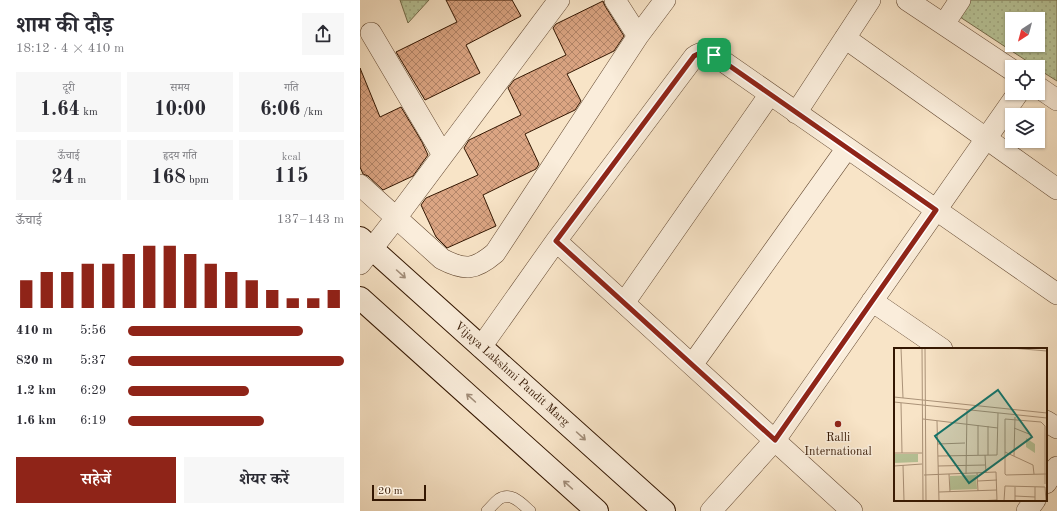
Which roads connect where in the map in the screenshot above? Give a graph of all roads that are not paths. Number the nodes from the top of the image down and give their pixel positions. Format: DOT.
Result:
graph roads {
  1 [pos="559,0"];
  2 [pos="615,0"];
  3 [pos="665,0"];
  4 [pos="870,0"];
  5 [pos="907,0"];
  6 [pos="960,0"];
  7 [pos="944,24"];
  8 [pos="371,33"];
  9 [pos="638,36"];
  10 [pos="845,38"];
  11 [pos="1005,65"];
  12 [pos="1045,92"];
  13 [pos="770,94"];
  14 [pos="1013,100"];
  15 [pos="1057,100"];
  16 [pos="796,113"];
  17 [pos="986,139"];
  18 [pos="847,148"];
  19 [pos="443,155"];
  20 [pos="360,185"];
  21 [pos="1057,189"];
  22 [pos="936,210"];
  23 [pos="396,218"];
  24 [pos="556,241"];
  25 [pos="364,250"];
  26 [pos="1057,294"];
  27 [pos="360,298"];
  28 [pos="872,301"];
  29 [pos="624,303"];
  30 [pos="481,347"];
  31 [pos="941,348"];
  32 [pos="692,365"];
  33 [pos="1047,422"];
  34 [pos="1057,428"];
  35 [pos="775,440"];
  36 [pos="1057,467"];
  37 [pos="1047,482"];
  38 [pos="1034,501"];
  39 [pos="488,511"];
  40 [pos="530,511"];
  41 [pos="597,511"];
  42 [pos="664,511"];
  43 [pos="711,511"];
  44 [pos="852,511"];
  45 [pos="1027,511"];
  1 -- 19 [label="street"];
  2 -- 9 [label="street"];
  3 -- 9 [label="street"];
  4 -- 10 [label="street"];
  5 -- 7 [label="street"];
  6 -- 7 [label="street"];
  7 -- 11 [label="street"];
  8 -- 19 [label="street"];
  9 -- 23 [label="street"];
  10 -- 16 [label="street"];
  10 -- 17 [label="street"];
  12 -- 15 [label="street"];
  13 -- 16 [label="street"];
  13 -- 24 [label="street"];
  13 -- 29 [label="street"];
  14 -- 17 [label="street"];
  16 -- 18 [label="street"];
  17 -- 21 [label="street"];
  17 -- 22 [label="street"];
  18 -- 22 [label="street"];
  18 -- 32 [label="street"];
  19 -- 23 [label="street"];
  20 -- 23 [label="street"];
  22 -- 26 [label="street"];
  22 -- 28 [label="street"];
  23 -- 25 [label="street"];
  24 -- 29 [label="street"];
  24 -- 30 [label="street"];
  25 -- 30 [label="street, Vijaya Lakshmi Pandit Marg, one-way"];
  41 -- 27 [label="street, one-way"];
  28 -- 31 [label="street"];
  28 -- 35 [label="street"];
  29 -- 32 [label="street"];
  30 -- 42 [label="street, Vijaya Lakshmi Pandit Marg, one-way"];
  32 -- 35 [label="street"];
  33 -- 34 [label="street"];
  35 -- 43 [label="street"];
  35 -- 44 [label="street"];
  36 -- 37 [label="street"];
  38 -- 45 [label="street"];
  39 -- 40 [label="lane"];
}
